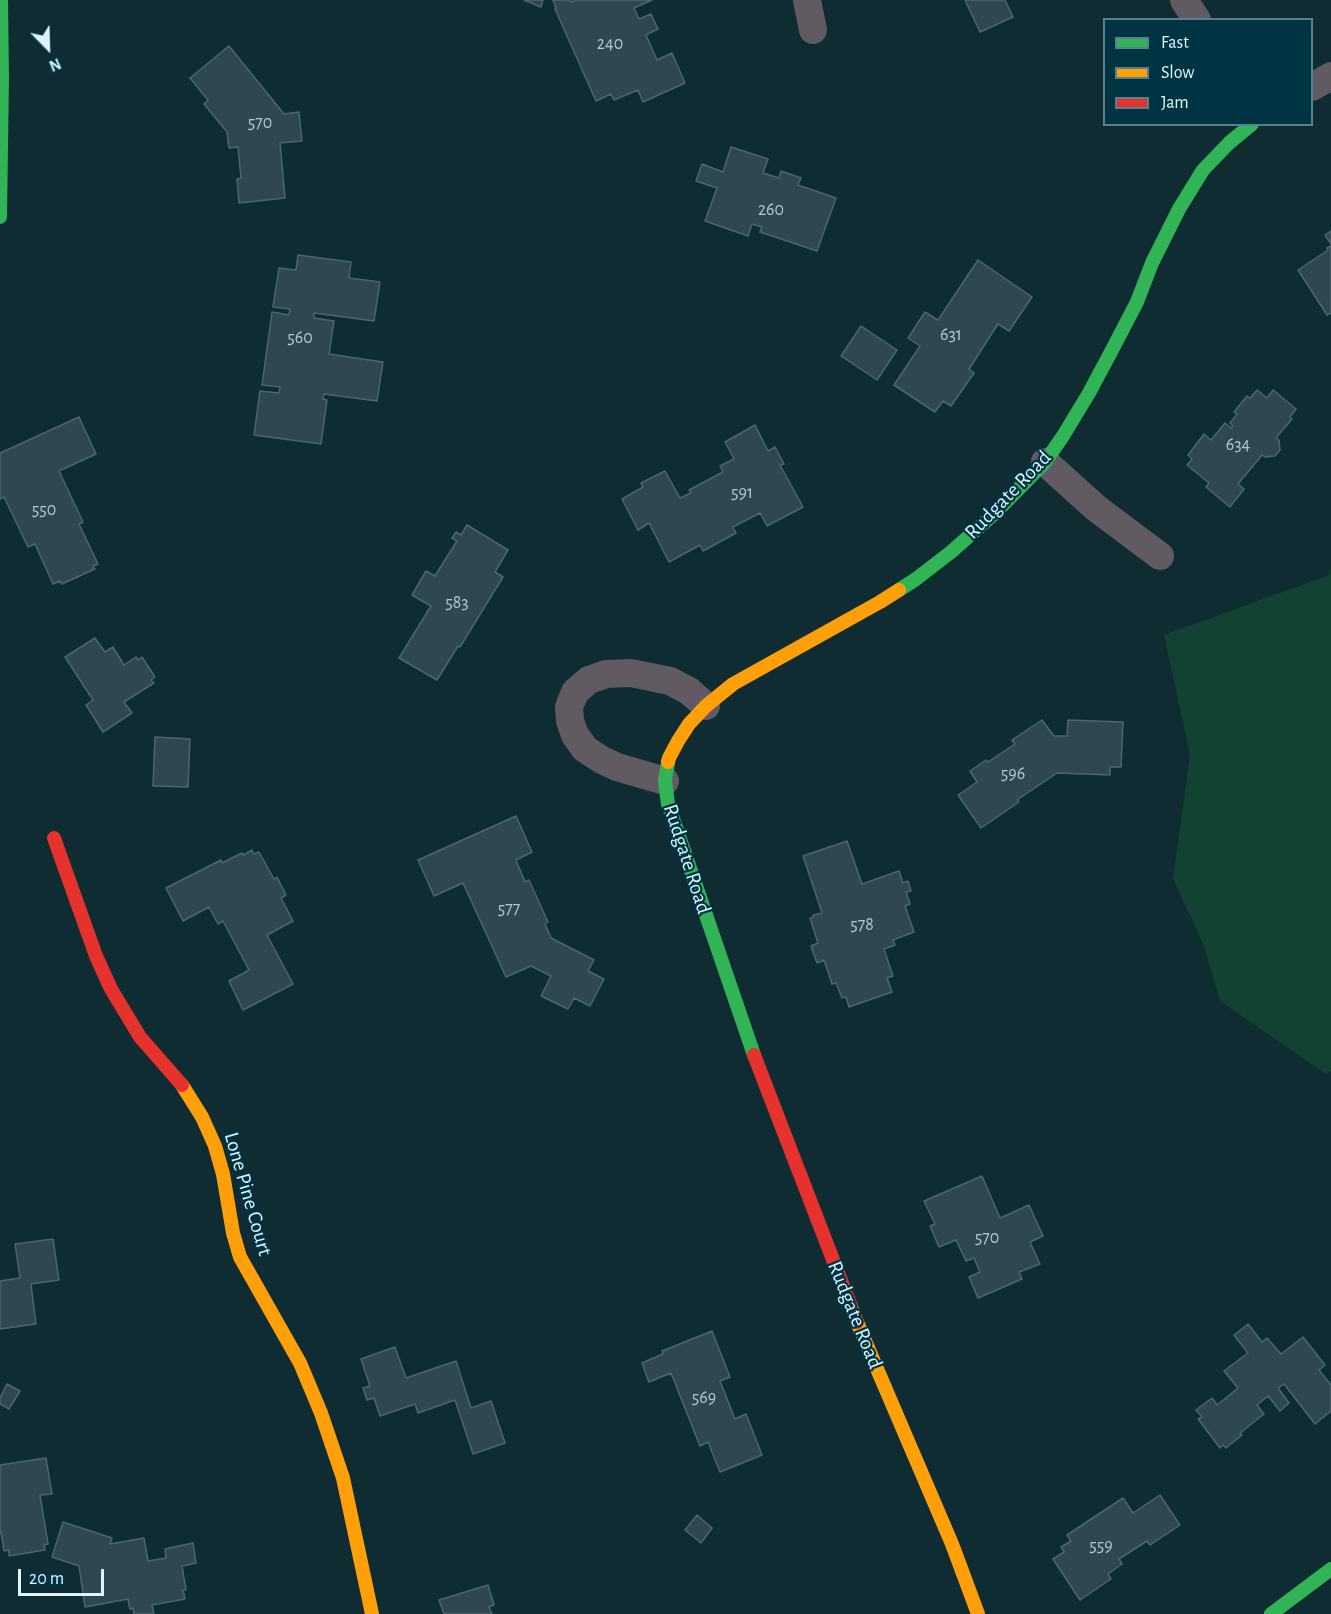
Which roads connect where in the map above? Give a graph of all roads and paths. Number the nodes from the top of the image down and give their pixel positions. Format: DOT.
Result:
graph roads {
  1 [pos="1,0"];
  2 [pos="807,0"];
  3 [pos="1184,0"];
  4 [pos="1196,18"];
  5 [pos="813,30"];
  6 [pos="1331,76"];
  7 [pos="1313,86"];
  8 [pos="1250,126"];
  9 [pos="0,217"];
  10 [pos="1045,462"];
  11 [pos="1160,556"];
  12 [pos="706,706"];
  13 [pos="665,782"];
  14 [pos="54,838"];
  15 [pos="1331,1569"];
  16 [pos="372,1614"];
  17 [pos="978,1614"];
  18 [pos="1271,1614"];
  1 -- 9 [label="street"];
  2 -- 5 [label="street"];
  3 -- 4 [label="street"];
  6 -- 7 [label="street"];
  8 -- 10 [label="street, Rudgate Road"];
  10 -- 11 [label="street"];
  10 -- 12 [label="street, Rudgate Road"];
  12 -- 13 [label="street, Rudgate Road"];
  12 -- 13 [label="street"];
  13 -- 17 [label="street, Rudgate Road"];
  14 -- 16 [label="street, Lone Pine Court"];
  15 -- 18 [label="street"];
}
